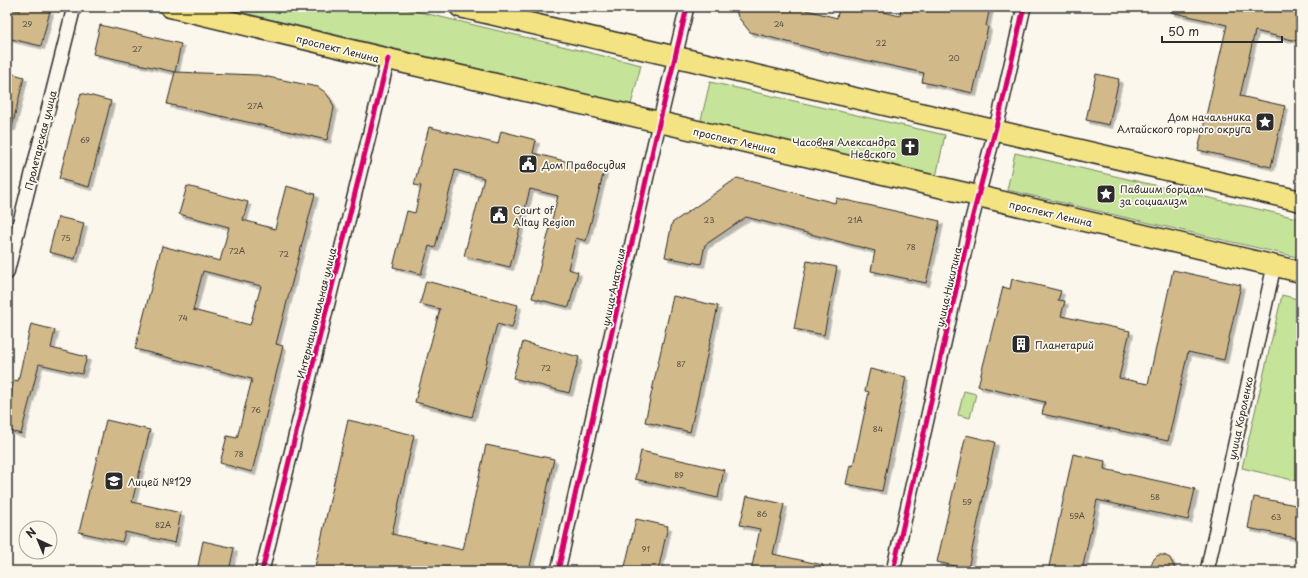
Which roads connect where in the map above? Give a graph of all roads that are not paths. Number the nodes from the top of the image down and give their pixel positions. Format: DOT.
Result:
graph roads {
  1 [pos="74,7"];
  2 [pos="170,7"];
  3 [pos="460,7"];
  4 [pos="687,7"];
  5 [pos="1024,7"];
  6 [pos="675,57"];
  7 [pos="388,60"];
  8 [pos="660,122"];
  9 [pos="996,131"];
  10 [pos="978,196"];
  11 [pos="1301,201"];
  12 [pos="1274,266"];
  13 [pos="1301,272"];
  14 [pos="7,273"];
  15 [pos="262,571"];
  16 [pos="558,571"];
  17 [pos="893,571"];
  18 [pos="1207,571"];
  1 -- 14 [label="street, Пролетарская улица"];
  2 -- 7 [label="main road, проспект Ленина"];
  3 -- 6 [label="main road"];
  4 -- 6 [label="street, улица Анатолия"];
  5 -- 9 [label="street, улица Никитина"];
  6 -- 8 [label="street, улица Анатолия"];
  6 -- 9 [label="main road"];
  7 -- 8 [label="main road, проспект Ленина"];
  7 -- 15 [label="street, Интернациональная улица"];
  8 -- 10 [label="main road, проспект Ленина"];
  8 -- 16 [label="street, улица Анатолия"];
  9 -- 10 [label="street, улица Никитина"];
  9 -- 11 [label="main road"];
  10 -- 12 [label="main road, проспект Ленина"];
  10 -- 17 [label="street, улица Никитина"];
  12 -- 13 [label="main road, проспект Ленина"];
  12 -- 18 [label="street, улица Короленко"];
}
